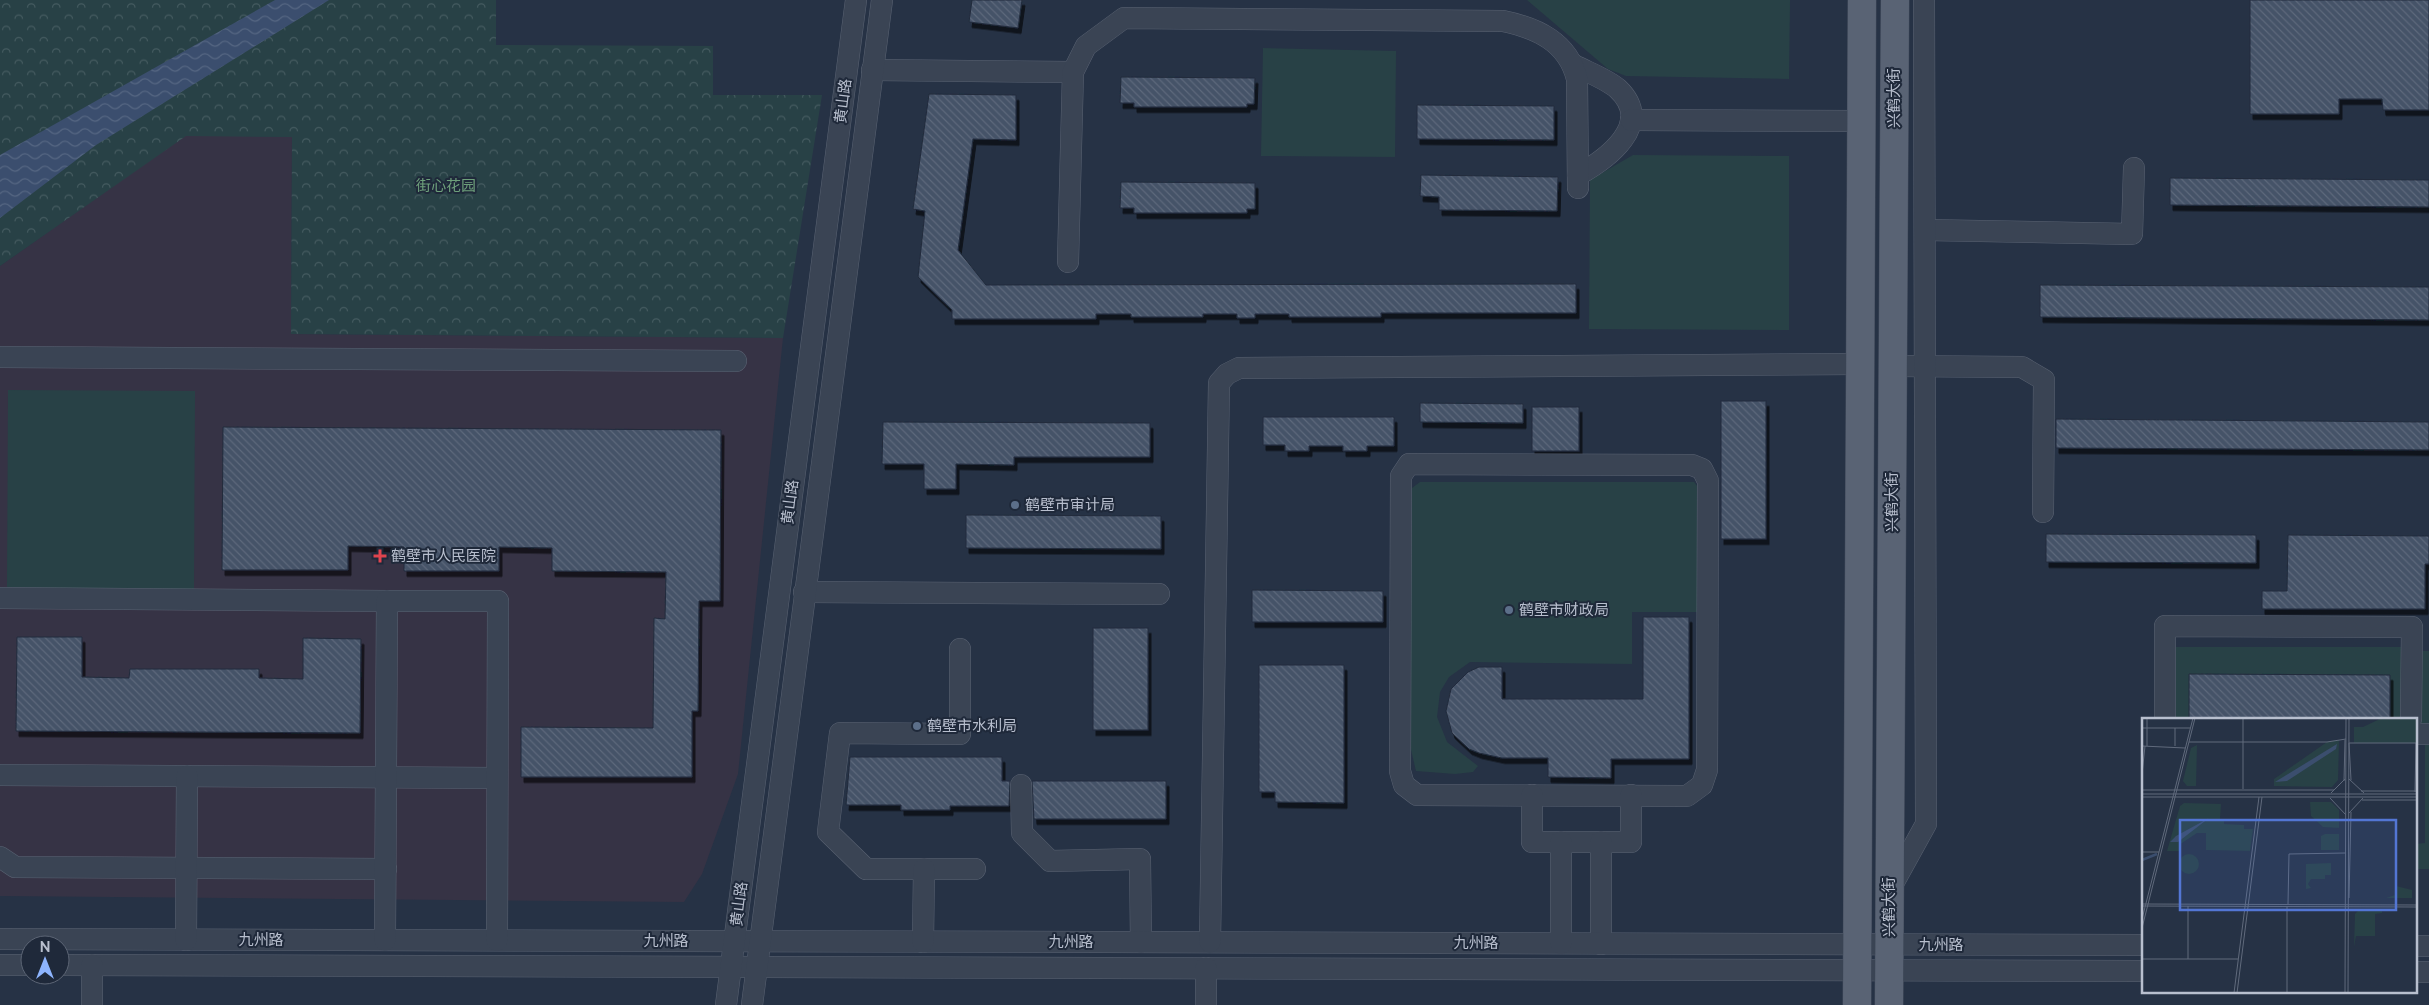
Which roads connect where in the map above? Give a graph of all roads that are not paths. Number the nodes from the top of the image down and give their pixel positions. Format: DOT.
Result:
graph roads {
  1 [pos="856,0"];
  2 [pos="882,0"];
  3 [pos="1862,0"];
  4 [pos="1895,0"];
  5 [pos="1924,0"];
  6 [pos="1574,65"];
  7 [pos="872,70"];
  8 [pos="1073,72"];
  9 [pos="1631,120"];
  10 [pos="1861,121"];
  11 [pos="2134,168"];
  12 [pos="1924,230"];
  13 [pos="1068,262"];
  14 [pos="0,357"];
  15 [pos="736,361"];
  16 [pos="1860,364"];
  17 [pos="1893,366"];
  18 [pos="1925,366"];
  19 [pos="2043,512"];
  20 [pos="804,592"];
  21 [pos="1159,594"];
  22 [pos="0,598"];
  23 [pos="387,601"];
  24 [pos="2420,637"];
  25 [pos="960,649"];
  26 [pos="2165,718"];
  27 [pos="2411,718"];
  28 [pos="2416,734"];
  29 [pos="2429,734"];
  30 [pos="0,775"];
  31 [pos="187,776"];
  32 [pos="386,777"];
  33 [pos="498,778"];
  34 [pos="1021,785"];
  35 [pos="1532,795"];
  36 [pos="1630,795"];
  37 [pos="1561,842"];
  38 [pos="1601,842"];
  39 [pos="0,857"];
  40 [pos="186,868"];
  41 [pos="386,869"];
  42 [pos="924,870"];
  43 [pos="975,870"];
  44 [pos="1889,891"];
  45 [pos="0,939"];
  46 [pos="186,940"];
  47 [pos="385,940"];
  48 [pos="497,940"];
  49 [pos="734,941"];
  50 [pos="760,941"];
  51 [pos="924,942"];
  52 [pos="1142,942"];
  53 [pos="1210,942"];
  54 [pos="1561,943"];
  55 [pos="1601,944"];
  56 [pos="2142,945"];
  57 [pos="2416,946"];
  58 [pos="2429,946"];
  59 [pos="1857,957"];
  60 [pos="1889,957"];
  61 [pos="0,965"];
  62 [pos="20,965"];
  63 [pos="70,965"];
  64 [pos="92,965"];
  65 [pos="731,967"];
  66 [pos="757,967"];
  67 [pos="1206,968"];
  68 [pos="2142,971"];
  69 [pos="2416,972"];
  70 [pos="2429,972"];
  71 [pos="92,1005"];
  72 [pos="726,1005"];
  73 [pos="752,1005"];
  74 [pos="1206,1005"];
  75 [pos="1857,1005"];
  76 [pos="1889,1005"];
  1 -- 49 [label="street, 黄山路"];
  2 -- 7 [label="street, 黄山路"];
  3 -- 10 [label="main road"];
  4 -- 17 [label="main road, 兴鹤大街"];
  5 -- 12 [label="street"];
  6 -- 8 [label="street"];
  6 -- 9 [label="street"];
  6 -- 9 [label="street"];
  7 -- 8 [label="street"];
  7 -- 20 [label="street, 黄山路"];
  8 -- 13 [label="street"];
  9 -- 10 [label="street"];
  10 -- 16 [label="main road"];
  11 -- 12 [label="street"];
  12 -- 18 [label="street"];
  14 -- 15 [label="street"];
  16 -- 53 [label="street"];
  16 -- 59 [label="main road"];
  17 -- 18 [label="street"];
  17 -- 44 [label="main road, 兴鹤大街"];
  18 -- 19 [label="street"];
  18 -- 44 [label="street"];
  20 -- 21 [label="street"];
  20 -- 50 [label="street, 黄山路"];
  22 -- 23 [label="street"];
  23 -- 32 [label="street"];
  23 -- 33 [label="street"];
  24 -- 26 [label="street"];
  24 -- 27 [label="street"];
  25 -- 42 [label="street"];
  28 -- 29 [label="street"];
  30 -- 31 [label="street"];
  31 -- 32 [label="street"];
  31 -- 40 [label="street"];
  32 -- 33 [label="street"];
  32 -- 41 [label="street"];
  33 -- 48 [label="street"];
  34 -- 52 [label="street"];
  35 -- 36 [label="street"];
  35 -- 36 [label="street"];
  35 -- 37 [label="street"];
  36 -- 38 [label="street"];
  37 -- 38 [label="street"];
  37 -- 54 [label="street"];
  38 -- 55 [label="street"];
  39 -- 40 [label="street"];
  40 -- 41 [label="street"];
  40 -- 46 [label="street"];
  41 -- 47 [label="street"];
  42 -- 43 [label="street"];
  42 -- 51 [label="street"];
  44 -- 60 [label="main road, 兴鹤大街"];
  45 -- 46 [label="street, 九州路"];
  46 -- 47 [label="street, 九州路"];
  47 -- 48 [label="street, 九州路"];
  48 -- 49 [label="street, 九州路"];
  49 -- 50 [label="street, 九州路"];
  49 -- 65 [label="street, 黄山路"];
  50 -- 51 [label="street, 九州路"];
  50 -- 66 [label="street, 黄山路"];
  51 -- 52 [label="street, 九州路"];
  52 -- 53 [label="street, 九州路"];
  53 -- 54 [label="street, 九州路"];
  54 -- 55 [label="street, 九州路"];
  55 -- 59 [label="street, 九州路"];
  56 -- 60 [label="street, 九州路"];
  57 -- 58 [label="street"];
  59 -- 60 [label="street, 九州路"];
  59 -- 67 [label="street, 九州路"];
  59 -- 75 [label="main road"];
  60 -- 68 [label="street, 九州路"];
  60 -- 76 [label="main road, 兴鹤大街"];
  61 -- 62 [label="street"];
  63 -- 64 [label="street, 九州路"];
  64 -- 65 [label="street, 九州路"];
  64 -- 71 [label="street"];
  65 -- 66 [label="street, 九州路"];
  65 -- 72 [label="street, 黄山路"];
  66 -- 67 [label="street, 九州路"];
  66 -- 73 [label="street, 黄山路"];
  67 -- 74 [label="street"];
  69 -- 70 [label="street"];
}
